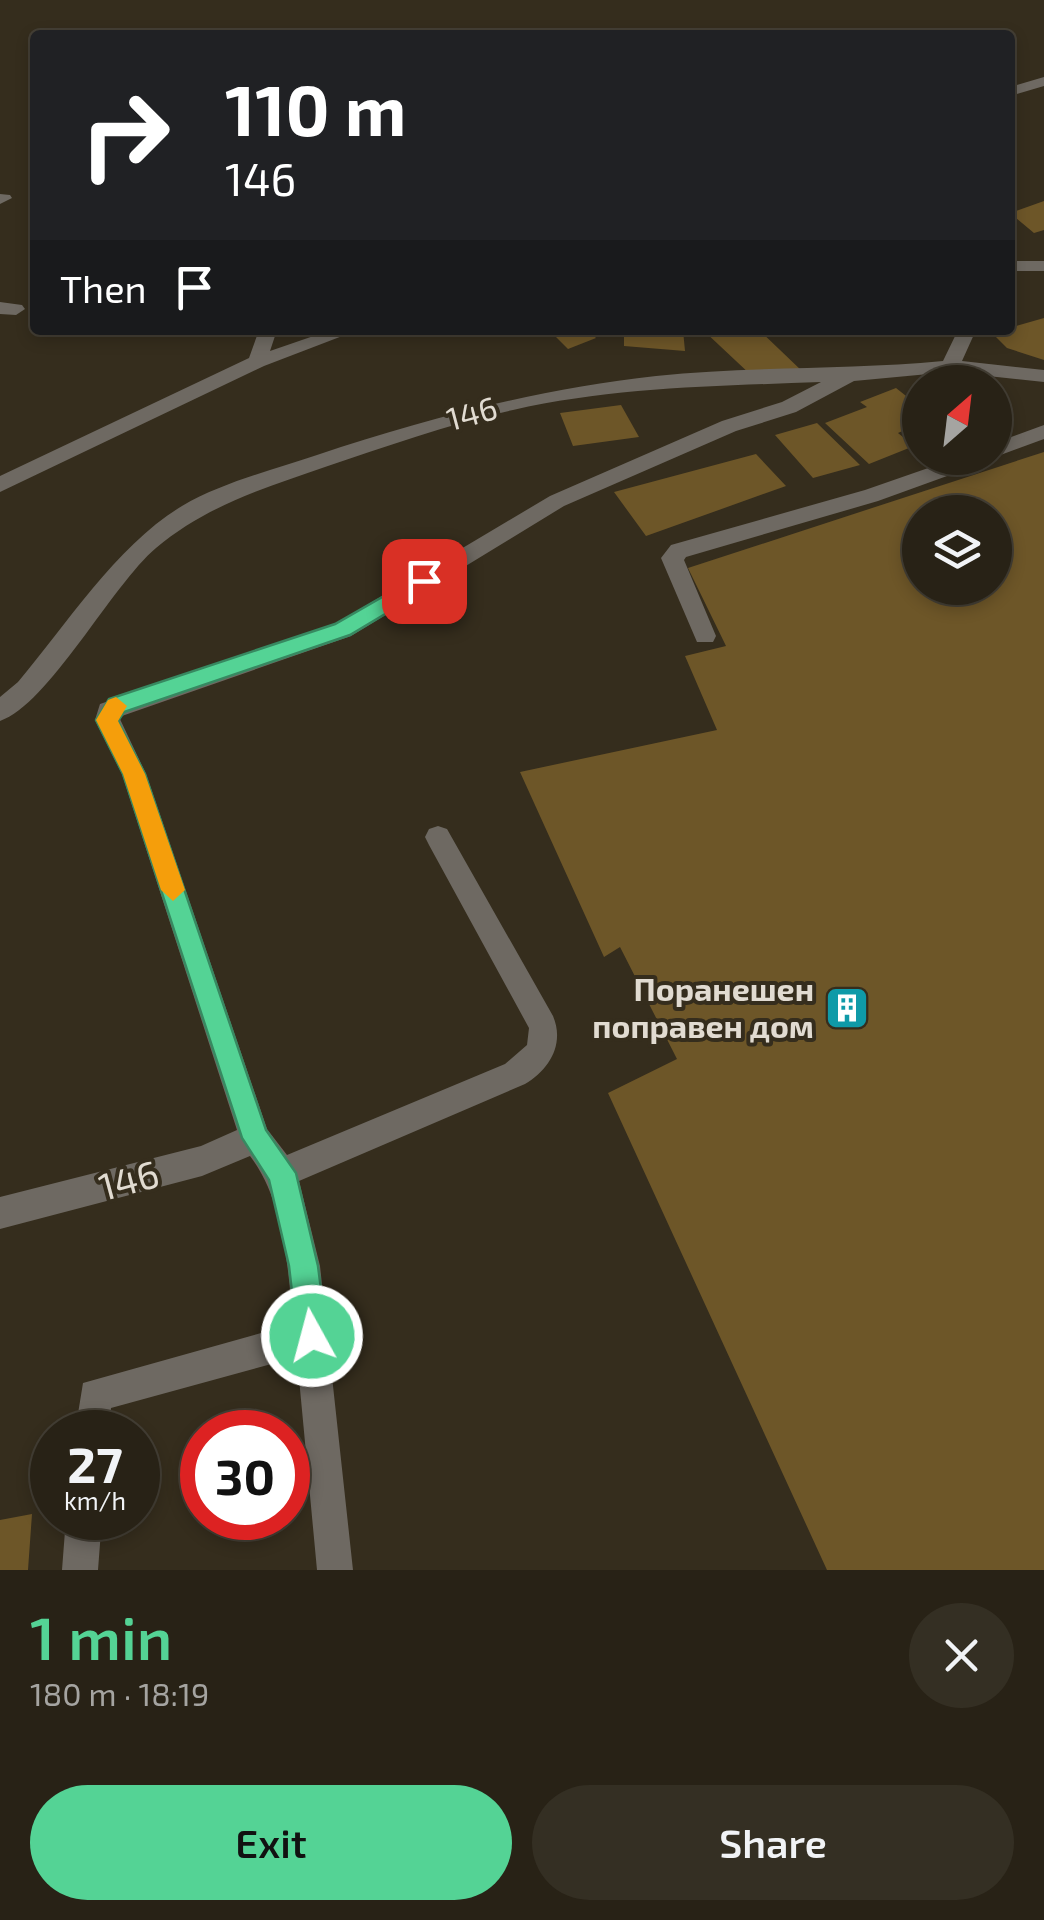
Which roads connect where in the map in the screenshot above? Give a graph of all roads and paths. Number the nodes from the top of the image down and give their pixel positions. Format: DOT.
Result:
graph roads {
  1 [pos="1044,81"];
  2 [pos="1015,90"];
  3 [pos="1015,266"];
  4 [pos="1044,266"];
  5 [pos="266,335"];
  6 [pos="335,335"];
  7 [pos="964,335"];
  8 [pos="257,362"];
  9 [pos="950,365"];
  10 [pos="902,370"];
  11 [pos="1012,373"];
  12 [pos="850,375"];
  13 [pos="1044,376"];
  14 [pos="1044,432"];
  15 [pos="1012,444"];
  16 [pos="929,475"];
  17 [pos="0,485"];
  18 [pos="704,636"];
  19 [pos="0,711"];
  20 [pos="438,837"];
  21 [pos="255,1138"];
  22 [pos="282,1173"];
  23 [pos="0,1213"];
  24 [pos="312,1336"];
  25 [pos="94,1410"];
  26 [pos="82,1540"];
  27 [pos="80,1570"];
  28 [pos="335,1570"];
  1 -- 2 [label="street"];
  3 -- 4 [label="street"];
  5 -- 8 [label="street"];
  6 -- 8 [label="street"];
  7 -- 9 [label="street"];
  8 -- 17 [label="street"];
  10 -- 12 [label="street, 146"];
  11 -- 13 [label="street, 146"];
  12 -- 19 [label="street, 146"];
  12 -- 21 [label="street"];
  14 -- 15 [label="street"];
  16 -- 18 [label="street"];
  20 -- 22 [label="street"];
  21 -- 22 [label="street"];
  21 -- 23 [label="street, 146"];
  22 -- 24 [label="street"];
  24 -- 25 [label="street"];
  24 -- 28 [label="street"];
  26 -- 27 [label="street"];
}
